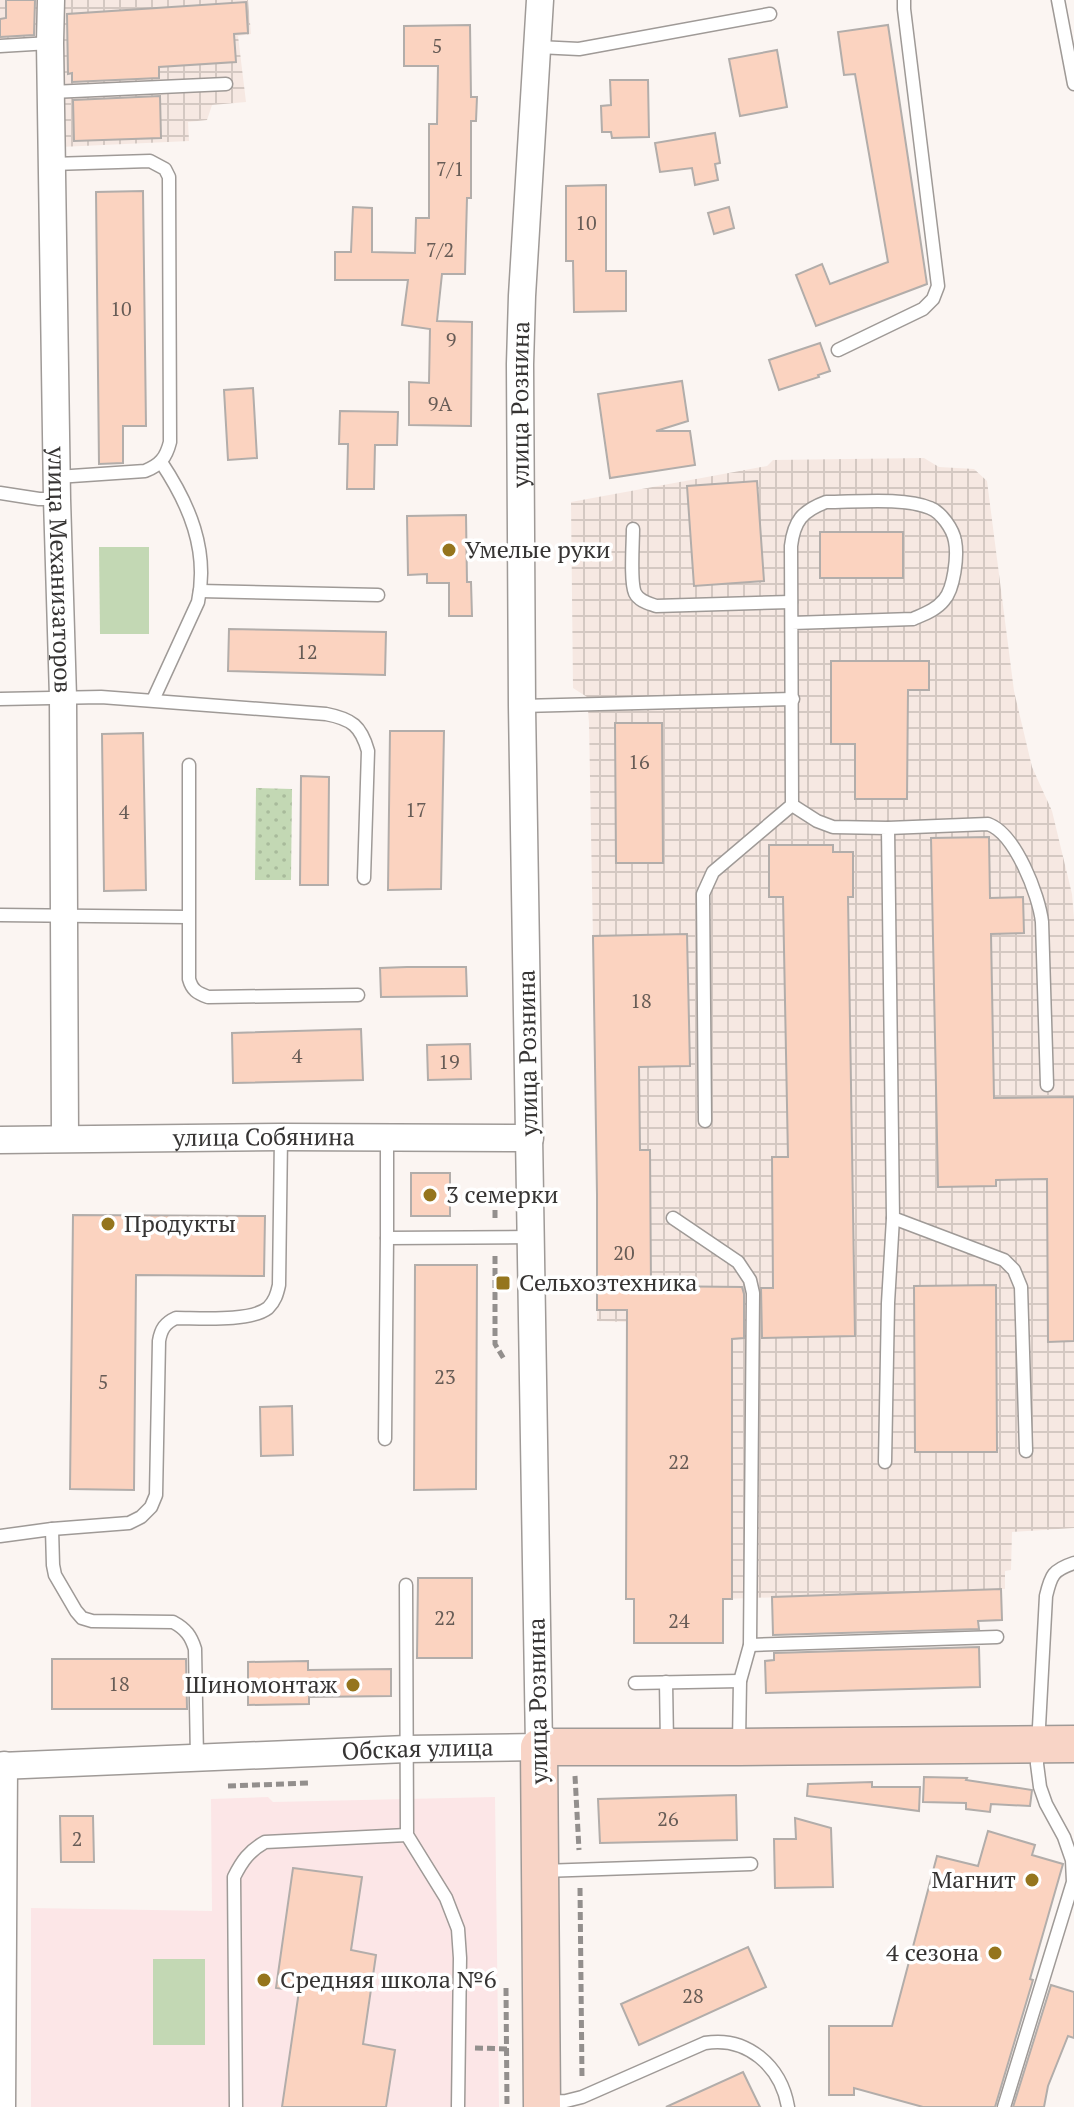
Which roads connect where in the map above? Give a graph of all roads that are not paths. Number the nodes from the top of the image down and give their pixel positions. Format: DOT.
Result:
graph roads {
  1 [pos="51,0"];
  2 [pos="540,0"];
  3 [pos="904,0"];
  4 [pos="1058,0"];
  5 [pos="770,14"];
  6 [pos="50,43"];
  7 [pos="0,46"];
  8 [pos="538,47"];
  9 [pos="226,84"];
  10 [pos="1074,84"];
  11 [pos="52,92"];
  12 [pos="52,164"];
  13 [pos="838,350"];
  14 [pos="161,462"];
  15 [pos="57,488"];
  16 [pos="0,493"];
  17 [pos="633,529"];
  18 [pos="200,591"];
  19 [pos="378,595"];
  20 [pos="791,602"];
  21 [pos="792,623"];
  22 [pos="63,697"];
  23 [pos="0,699"];
  24 [pos="793,699"];
  25 [pos="153,700"];
  26 [pos="522,706"];
  27 [pos="189,765"];
  28 [pos="792,805"];
  29 [pos="888,828"];
  30 [pos="364,878"];
  31 [pos="0,915"];
  32 [pos="64,915"];
  33 [pos="187,917"];
  34 [pos="358,995"];
  35 [pos="1047,1085"];
  36 [pos="705,1121"];
  37 [pos="281,1137"];
  38 [pos="65,1138"];
  39 [pos="387,1138"];
  40 [pos="530,1138"];
  41 [pos="0,1140"];
  42 [pos="673,1218"];
  43 [pos="893,1218"];
  44 [pos="531,1237"];
  45 [pos="387,1238"];
  46 [pos="385,1439"];
  47 [pos="1026,1451"];
  48 [pos="885,1462"];
  49 [pos="52,1529"];
  50 [pos="0,1536"];
  51 [pos="1074,1563"];
  52 [pos="406,1585"];
  53 [pos="997,1637"];
  54 [pos="750,1645"];
  55 [pos="740,1681"];
  56 [pos="666,1682"];
  57 [pos="635,1683"];
  58 [pos="1037,1744"];
  59 [pos="1074,1744"];
  60 [pos="539,1747"];
  61 [pos="667,1747"];
  62 [pos="739,1747"];
  63 [pos="407,1749"];
  64 [pos="197,1758"];
  65 [pos="2,1766"];
  66 [pos="407,1835"];
  67 [pos="751,1864"];
  68 [pos="539,1871"];
  69 [pos="1,2064"];
  70 [pos="542,2105"];
  71 [pos="2,2107"];
  72 [pos="236,2107"];
  73 [pos="458,2107"];
  74 [pos="788,2107"];
  75 [pos="1004,2107"];
  1 -- 6 [label="street, улица Механизаторов"];
  2 -- 8 [label="street, улица Рознина"];
  3 -- 13 [label="lane"];
  4 -- 10 [label="lane"];
  5 -- 8 [label="lane"];
  6 -- 7 [label="lane"];
  6 -- 11 [label="street, улица Механизаторов"];
  8 -- 26 [label="street, улица Рознина"];
  9 -- 11 [label="lane"];
  11 -- 12 [label="street, улица Механизаторов"];
  12 -- 14 [label="lane"];
  12 -- 15 [label="street, улица Механизаторов"];
  14 -- 15 [label="lane"];
  14 -- 18 [label="lane"];
  15 -- 16 [label="lane"];
  15 -- 22 [label="street, улица Механизаторов"];
  17 -- 20 [label="lane"];
  18 -- 19 [label="lane"];
  18 -- 25 [label="lane"];
  20 -- 21 [label="lane"];
  20 -- 21 [label="lane"];
  21 -- 24 [label="lane"];
  22 -- 23 [label="lane"];
  22 -- 25 [label="lane"];
  22 -- 32 [label="street, улица Механизаторов"];
  24 -- 26 [label="lane"];
  24 -- 28 [label="lane"];
  25 -- 30 [label="lane"];
  26 -- 40 [label="street, улица Рознина"];
  27 -- 33 [label="lane"];
  28 -- 29 [label="lane"];
  28 -- 36 [label="lane"];
  29 -- 35 [label="lane"];
  29 -- 43 [label="lane"];
  31 -- 32 [label="lane"];
  32 -- 33 [label="lane"];
  32 -- 38 [label="street, улица Механизаторов"];
  33 -- 34 [label="lane"];
  37 -- 38 [label="street, улица Собянина"];
  37 -- 39 [label="street, улица Собянина"];
  37 -- 49 [label="lane"];
  38 -- 41 [label="street, улица Собянина"];
  39 -- 40 [label="street, улица Собянина"];
  39 -- 45 [label="lane"];
  40 -- 44 [label="street, улица Рознина"];
  42 -- 54 [label="lane"];
  43 -- 47 [label="lane"];
  43 -- 48 [label="lane"];
  44 -- 45 [label="lane"];
  44 -- 60 [label="street, улица Рознина"];
  45 -- 46 [label="lane"];
  49 -- 50 [label="lane"];
  49 -- 64 [label="lane"];
  51 -- 58 [label="lane"];
  52 -- 63 [label="lane"];
  53 -- 54 [label="lane"];
  54 -- 55 [label="lane"];
  55 -- 56 [label="lane"];
  55 -- 62 [label="lane"];
  56 -- 57 [label="lane"];
  56 -- 61 [label="lane"];
  58 -- 59 [label="main road, Обская улица"];
  58 -- 62 [label="main road, Обская улица"];
  58 -- 75 [label="lane"];
  60 -- 61 [label="main road, Обская улица"];
  60 -- 63 [label="street, Обская улица"];
  60 -- 68 [label="main road, улица Рознина"];
  61 -- 62 [label="main road, Обская улица"];
  63 -- 64 [label="street, Обская улица"];
  63 -- 66 [label="lane"];
  64 -- 65 [label="street, Обская улица"];
  65 -- 69 [label="street"];
  66 -- 72 [label="lane"];
  66 -- 73 [label="lane"];
  67 -- 68 [label="lane"];
  68 -- 70 [label="main road, улица Рознина"];
  69 -- 71 [label="street"];
  70 -- 74 [label="lane"];
}
